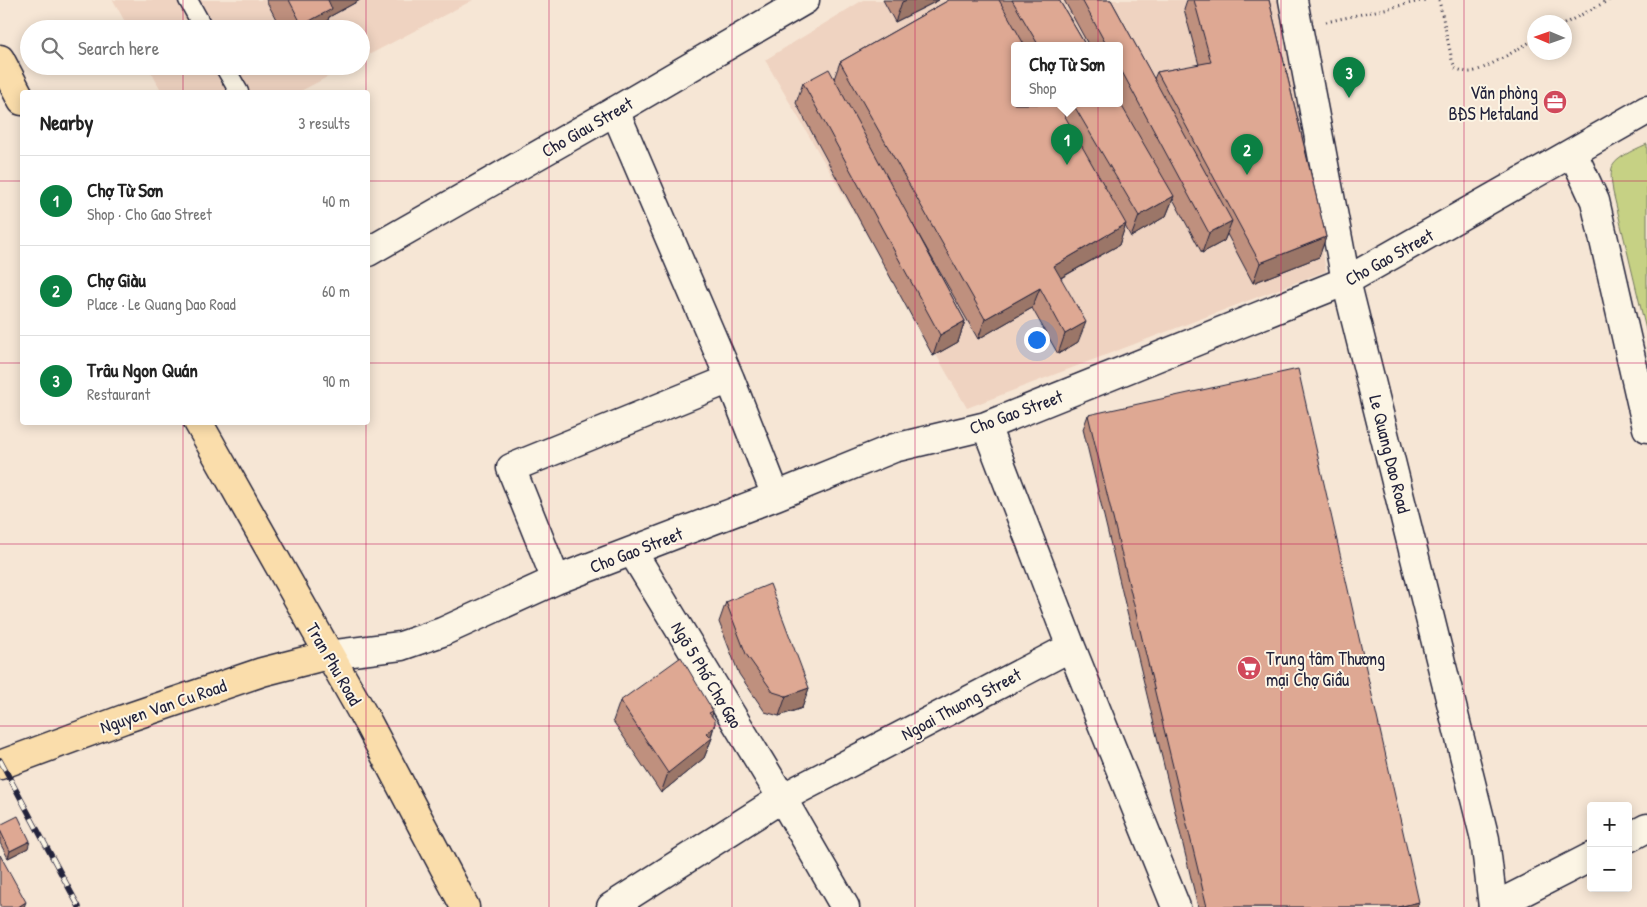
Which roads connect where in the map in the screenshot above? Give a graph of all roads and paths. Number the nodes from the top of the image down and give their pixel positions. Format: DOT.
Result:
graph roads {
  1 [pos="188,0"];
  2 [pos="805,0"];
  3 [pos="1293,0"];
  4 [pos="1425,0"];
  5 [pos="1439,0"];
  6 [pos="1609,0"];
  7 [pos="199,20"];
  8 [pos="1572,20"];
  9 [pos="1298,28"];
  10 [pos="1527,44"];
  11 [pos="0,59"];
  12 [pos="229,75"];
  13 [pos="238,90"];
  14 [pos="20,97"];
  15 [pos="1647,110"];
  16 [pos="615,112"];
  17 [pos="1573,153"];
  18 [pos="370,251"];
  19 [pos="1346,282"];
  20 [pos="730,379"];
  21 [pos="200,425"];
  22 [pos="986,426"];
  23 [pos="1647,428"];
  24 [pos="776,496"];
  25 [pos="632,551"];
  26 [pos="556,580"];
  27 [pos="1072,647"];
  28 [pos="328,655"];
  29 [pos="0,765"];
  30 [pos="782,798"];
  31 [pos="1647,828"];
  32 [pos="1632,836"];
  33 [pos="1587,859"];
  34 [pos="643,899"];
  35 [pos="465,907"];
  36 [pos="611,907"];
  37 [pos="845,907"];
  38 [pos="1176,907"];
  39 [pos="1493,907"];
  1 -- 7 [label="lane"];
  2 -- 16 [label="street, Cho Giau Street"];
  3 -- 9 [label="street, Le Quang Dao Road"];
  4 -- 9 [label="path"];
  5 -- 10 [label="path"];
  6 -- 8 [label="path"];
  9 -- 19 [label="street, Le Quang Dao Road"];
  11 -- 14 [label="main road"];
  12 -- 13 [label="lane"];
  15 -- 17 [label="street, Cho Gao Street"];
  16 -- 18 [label="street, Cho Giau Street"];
  16 -- 20 [label="street"];
  17 -- 19 [label="street, Cho Gao Street"];
  17 -- 23 [label="street"];
  19 -- 22 [label="street, Cho Gao Street"];
  19 -- 39 [label="street, Le Quang Dao Road"];
  20 -- 24 [label="street"];
  20 -- 26 [label="street"];
  21 -- 28 [label="main road, Tran Phu Road"];
  22 -- 24 [label="street, Cho Gao Street"];
  22 -- 27 [label="street"];
  24 -- 25 [label="street, Cho Gao Street"];
  25 -- 26 [label="street, Cho Gao Street"];
  25 -- 30 [label="street, Ngõ 5 Phố Chợ Gạo"];
  26 -- 28 [label="street, Cho Gao Street"];
  27 -- 30 [label="street, Ngoai Thuong Street"];
  27 -- 38 [label="street"];
  28 -- 29 [label="main road, Nguyen Van Cu Road"];
  28 -- 35 [label="main road, Tran Phu Road"];
  30 -- 34 [label="street, Ngoai Thuong Street"];
  30 -- 37 [label="street, Ngõ 5 Phố Chợ Gạo"];
  31 -- 32 [label="street"];
  33 -- 39 [label="street"];
  34 -- 36 [label="street, Ngoai Thuong Street"];
}
